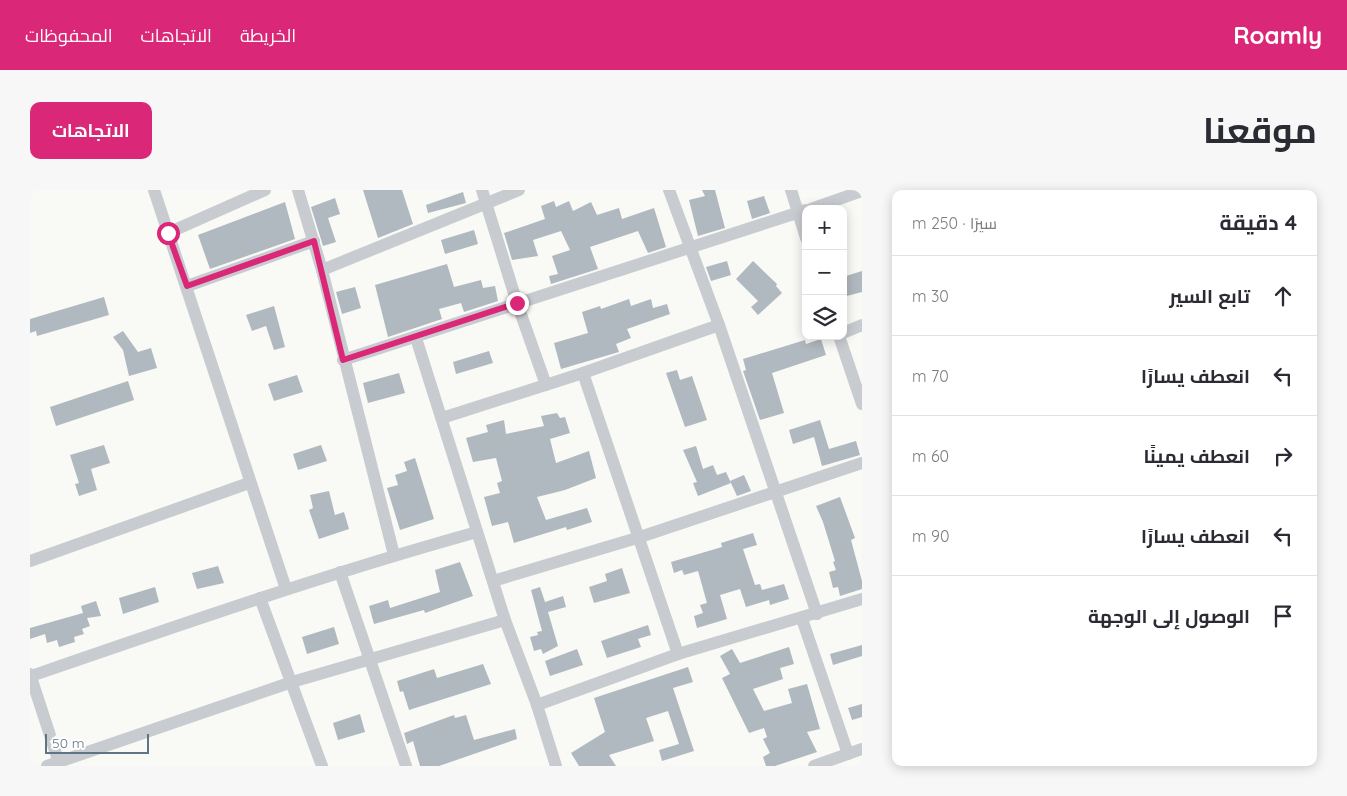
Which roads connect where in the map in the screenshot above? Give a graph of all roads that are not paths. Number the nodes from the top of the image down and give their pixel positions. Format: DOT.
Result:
graph roads {
  1 [pos="154,190"];
  2 [pos="266,190"];
  3 [pos="298,190"];
  4 [pos="482,190"];
  5 [pos="519,190"];
  6 [pos="669,190"];
  7 [pos="791,190"];
  8 [pos="862,191"];
  9 [pos="487,204"];
  10 [pos="822,205"];
  11 [pos="802,212"];
  12 [pos="168,233"];
  13 [pos="314,241"];
  14 [pos="690,249"];
  15 [pos="322,270"];
  16 [pos="187,286"];
  17 [pos="517,303"];
  18 [pos="719,325"];
  19 [pos="862,325"];
  20 [pos="847,331"];
  21 [pos="416,338"];
  22 [pos="840,340"];
  23 [pos="343,360"];
  24 [pos="583,374"];
  25 [pos="546,385"];
  26 [pos="862,404"];
  27 [pos="442,418"];
  28 [pos="862,463"];
  29 [pos="250,483"];
  30 [pos="775,492"];
  31 [pos="477,532"];
  32 [pos="637,538"];
  33 [pos="394,555"];
  34 [pos="30,561"];
  35 [pos="340,572"];
  36 [pos="493,581"];
  37 [pos="286,589"];
  38 [pos="260,598"];
  39 [pos="862,599"];
  40 [pos="817,614"];
  41 [pos="802,618"];
  42 [pos="505,620"];
  43 [pos="678,654"];
  44 [pos="370,658"];
  45 [pos="30,675"];
  46 [pos="292,682"];
  47 [pos="537,705"];
  48 [pos="862,749"];
  49 [pos="848,754"];
  50 [pos="55,765"];
  51 [pos="821,765"];
  52 [pos="322,766"];
  53 [pos="406,766"];
  54 [pos="556,766"];
  1 -- 12 [label="street"];
  2 -- 12 [label="street"];
  3 -- 13 [label="street"];
  4 -- 9 [label="street"];
  5 -- 9 [label="street"];
  6 -- 14 [label="street"];
  7 -- 11 [label="street"];
  8 -- 10 [label="street"];
  9 -- 15 [label="street"];
  9 -- 17 [label="street"];
  11 -- 14 [label="street"];
  12 -- 16 [label="street"];
  13 -- 15 [label="street"];
  13 -- 16 [label="street"];
  14 -- 17 [label="street"];
  14 -- 18 [label="street"];
  15 -- 23 [label="street"];
  16 -- 29 [label="street"];
  17 -- 21 [label="street"];
  17 -- 25 [label="street"];
  18 -- 24 [label="street"];
  18 -- 30 [label="street"];
  19 -- 20 [label="street"];
  21 -- 23 [label="street"];
  21 -- 27 [label="street"];
  22 -- 26 [label="street"];
  23 -- 33 [label="street"];
  24 -- 25 [label="street"];
  24 -- 32 [label="street"];
  25 -- 27 [label="street"];
  27 -- 31 [label="street"];
  28 -- 30 [label="street"];
  29 -- 34 [label="street"];
  29 -- 37 [label="street"];
  30 -- 32 [label="street"];
  30 -- 40 [label="street"];
  31 -- 33 [label="street"];
  31 -- 36 [label="street"];
  32 -- 36 [label="street"];
  32 -- 43 [label="street"];
  33 -- 35 [label="street"];
  35 -- 37 [label="street"];
  35 -- 44 [label="street"];
  36 -- 42 [label="street"];
  37 -- 38 [label="street"];
  38 -- 45 [label="street"];
  38 -- 46 [label="street"];
  39 -- 40 [label="street"];
  40 -- 41 [label="street"];
  41 -- 43 [label="street"];
  41 -- 49 [label="street"];
  42 -- 44 [label="street"];
  42 -- 47 [label="street"];
  43 -- 47 [label="street"];
  44 -- 46 [label="street"];
  44 -- 53 [label="street"];
  45 -- 50 [label="street"];
  46 -- 50 [label="street"];
  46 -- 52 [label="street"];
  47 -- 54 [label="street"];
  48 -- 49 [label="street"];
  49 -- 51 [label="street"];
}
